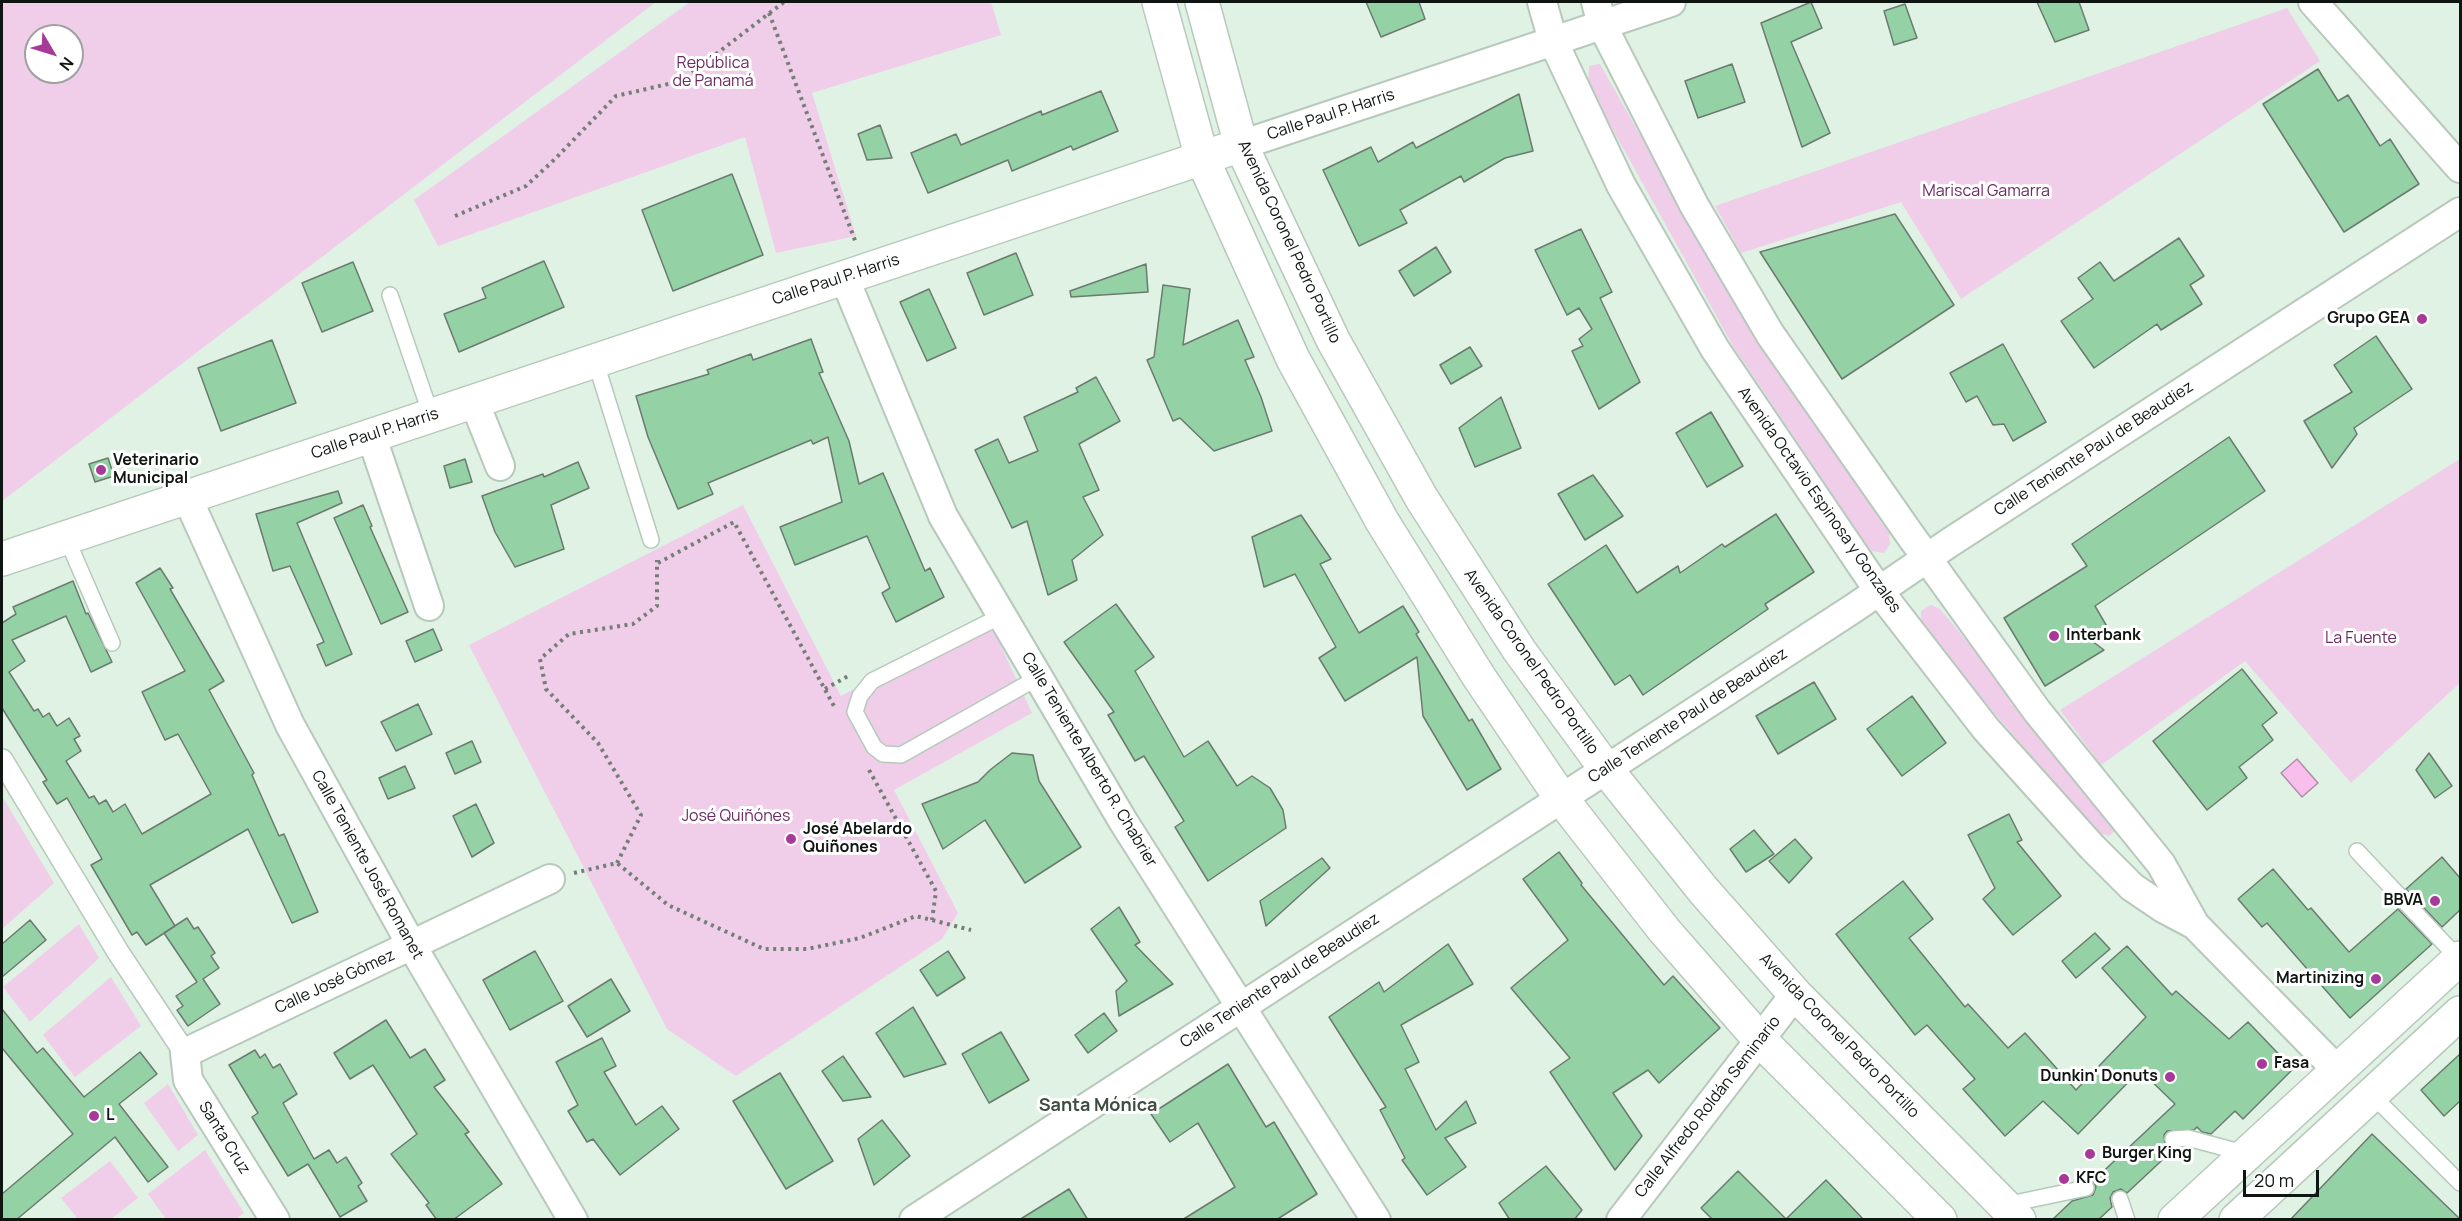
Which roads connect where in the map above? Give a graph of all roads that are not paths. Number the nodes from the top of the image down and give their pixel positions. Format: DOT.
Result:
graph roads {
  1 [pos="1159,2"];
  2 [pos="1202,2"];
  3 [pos="1542,2"];
  4 [pos="1671,2"];
  5 [pos="2313,2"];
  6 [pos="1599,13"];
  7 [pos="1553,41"];
  8 [pos="1241,145"];
  9 [pos="1202,158"];
  10 [pos="2460,168"];
  11 [pos="2460,212"];
  12 [pos="856,274"];
  13 [pos="390,295"];
  14 [pos="595,360"];
  15 [pos="474,401"];
  16 [pos="431,415"];
  17 [pos="371,435"];
  18 [pos="500,466"];
  19 [pos="187,497"];
  20 [pos="66,537"];
  21 [pos="651,540"];
  22 [pos="2,559"];
  23 [pos="1927,559"];
  24 [pos="1880,591"];
  25 [pos="429,606"];
  26 [pos="1003,615"];
  27 [pos="112,644"];
  28 [pos="1039,677"];
  29 [pos="2,760"];
  30 [pos="1606,769"];
  31 [pos="1561,798"];
  32 [pos="2129,823"];
  33 [pos="2093,848"];
  34 [pos="2357,851"];
  35 [pos="550,879"];
  36 [pos="2194,925"];
  37 [pos="412,946"];
  38 [pos="2460,959"];
  39 [pos="1795,994"];
  40 [pos="1242,1006"];
  41 [pos="2460,1013"];
  42 [pos="1760,1040"];
  43 [pos="184,1053"];
  44 [pos="2337,1070"];
  45 [pos="2372,1095"];
  46 [pos="2173,1139"];
  47 [pos="2247,1154"];
  48 [pos="2460,1183"];
  49 [pos="2086,1188"];
  50 [pos="2120,1199"];
  51 [pos="2012,1212"];
  52 [pos="923,1217"];
  53 [pos="275,1220"];
  54 [pos="573,1220"];
  55 [pos="1376,1220"];
  56 [pos="1621,1220"];
  57 [pos="1940,1220"];
  58 [pos="2127,1220"];
  59 [pos="2175,1220"];
  60 [pos="2236,1220"];
  1 -- 9 [label="main road"];
  2 -- 8 [label="main road, Avenida Coronel Pedro Portillo"];
  3 -- 7 [label="street, Avenida Octavio Espinosa y Gonzales"];
  4 -- 6 [label="street, Calle Paul P. Harris"];
  5 -- 10 [label="street"];
  6 -- 7 [label="street, Calle Paul P. Harris"];
  6 -- 23 [label="street, Avenida Octavio Espinosa y Gonzales"];
  7 -- 8 [label="street, Calle Paul P. Harris"];
  7 -- 24 [label="street, Avenida Octavio Espinosa y Gonzales"];
  8 -- 9 [label="main road, Calle Paul P. Harris"];
  8 -- 30 [label="main road, Avenida Coronel Pedro Portillo"];
  9 -- 12 [label="main road, Calle Paul P. Harris"];
  9 -- 31 [label="main road"];
  11 -- 23 [label="street, Calle Teniente Paul de Beaudiez"];
  12 -- 14 [label="main road, Calle Paul P. Harris"];
  12 -- 26 [label="street, Calle Teniente Alberto R. Chabrier"];
  13 -- 16 [label="lane"];
  14 -- 15 [label="main road, Calle Paul P. Harris"];
  14 -- 21 [label="lane"];
  15 -- 16 [label="main road, Calle Paul P. Harris"];
  15 -- 18 [label="street"];
  16 -- 17 [label="main road, Calle Paul P. Harris"];
  17 -- 19 [label="main road, Calle Paul P. Harris"];
  17 -- 25 [label="street"];
  19 -- 20 [label="main road, Calle Paul P. Harris"];
  19 -- 37 [label="street, Calle Teniente José Romanet"];
  20 -- 22 [label="main road, Calle Paul P. Harris"];
  20 -- 27 [label="lane"];
  23 -- 24 [label="street, Calle Teniente Paul de Beaudiez"];
  23 -- 32 [label="street, Avenida Octavio Espinosa y Gonzales"];
  24 -- 30 [label="street, Calle Teniente Paul de Beaudiez"];
  24 -- 33 [label="street, Avenida Octavio Espinosa y Gonzales"];
  26 -- 28 [label="street, Calle Teniente Alberto R. Chabrier"];
  26 -- 28 [label="lane"];
  28 -- 40 [label="street, Calle Teniente Alberto R. Chabrier"];
  29 -- 43 [label="street"];
  30 -- 31 [label="street, Calle Teniente Paul de Beaudiez"];
  30 -- 39 [label="main road, Avenida Coronel Pedro Portillo"];
  31 -- 40 [label="street, Calle Teniente Paul de Beaudiez"];
  31 -- 42 [label="main road"];
  32 -- 33 [label="street"];
  32 -- 36 [label="street, Avenida Octavio Espinosa y Gonzales"];
  33 -- 36 [label="street, Avenida Octavio Espinosa y Gonzales"];
  34 -- 38 [label="lane"];
  35 -- 37 [label="street, Calle José Gómez"];
  36 -- 44 [label="street, Avenida Octavio Espinosa y Gonzales"];
  37 -- 43 [label="street, Calle José Gómez"];
  37 -- 54 [label="street, Calle Teniente José Romanet"];
  38 -- 44 [label="main road"];
  39 -- 42 [label="street, Calle Alfredo Roldán Seminario"];
  39 -- 51 [label="main road, Avenida Coronel Pedro Portillo"];
  40 -- 52 [label="street, Calle Teniente Paul de Beaudiez"];
  40 -- 55 [label="street, Calle Teniente Alberto R. Chabrier"];
  41 -- 45 [label="main road"];
  42 -- 56 [label="street, Calle Alfredo Roldán Seminario"];
  42 -- 57 [label="main road"];
  43 -- 53 [label="street, Santa Cruz"];
  44 -- 47 [label="main road"];
  45 -- 48 [label="lane"];
  45 -- 60 [label="main road"];
  46 -- 47 [label="lane"];
  47 -- 59 [label="main road"];
  49 -- 51 [label="lane"];
  50 -- 58 [label="lane"];
}
